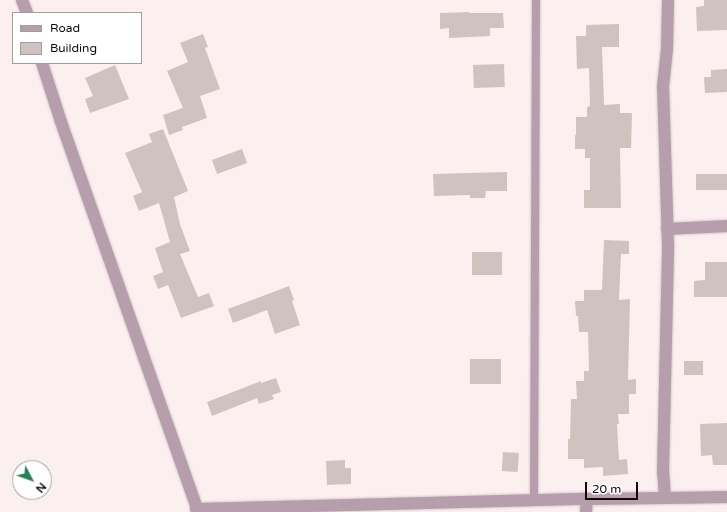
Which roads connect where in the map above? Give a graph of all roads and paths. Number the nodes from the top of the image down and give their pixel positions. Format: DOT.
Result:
graph roads {
  1 [pos="22,0"];
  2 [pos="536,0"];
  3 [pos="668,0"];
  4 [pos="26,12"];
  5 [pos="42,64"];
  6 [pos="727,226"];
  7 [pos="667,229"];
  8 [pos="727,497"];
  9 [pos="664,498"];
  10 [pos="534,500"];
  11 [pos="587,500"];
  12 [pos="197,510"];
  13 [pos="586,512"];
  1 -- 4 [label="street"];
  2 -- 10 [label="lane"];
  3 -- 7 [label="street"];
  5 -- 12 [label="street"];
  6 -- 7 [label="street"];
  7 -- 9 [label="street"];
  8 -- 9 [label="street"];
  9 -- 11 [label="street"];
  10 -- 11 [label="street"];
  10 -- 12 [label="street"];
  11 -- 13 [label="street"];
}
